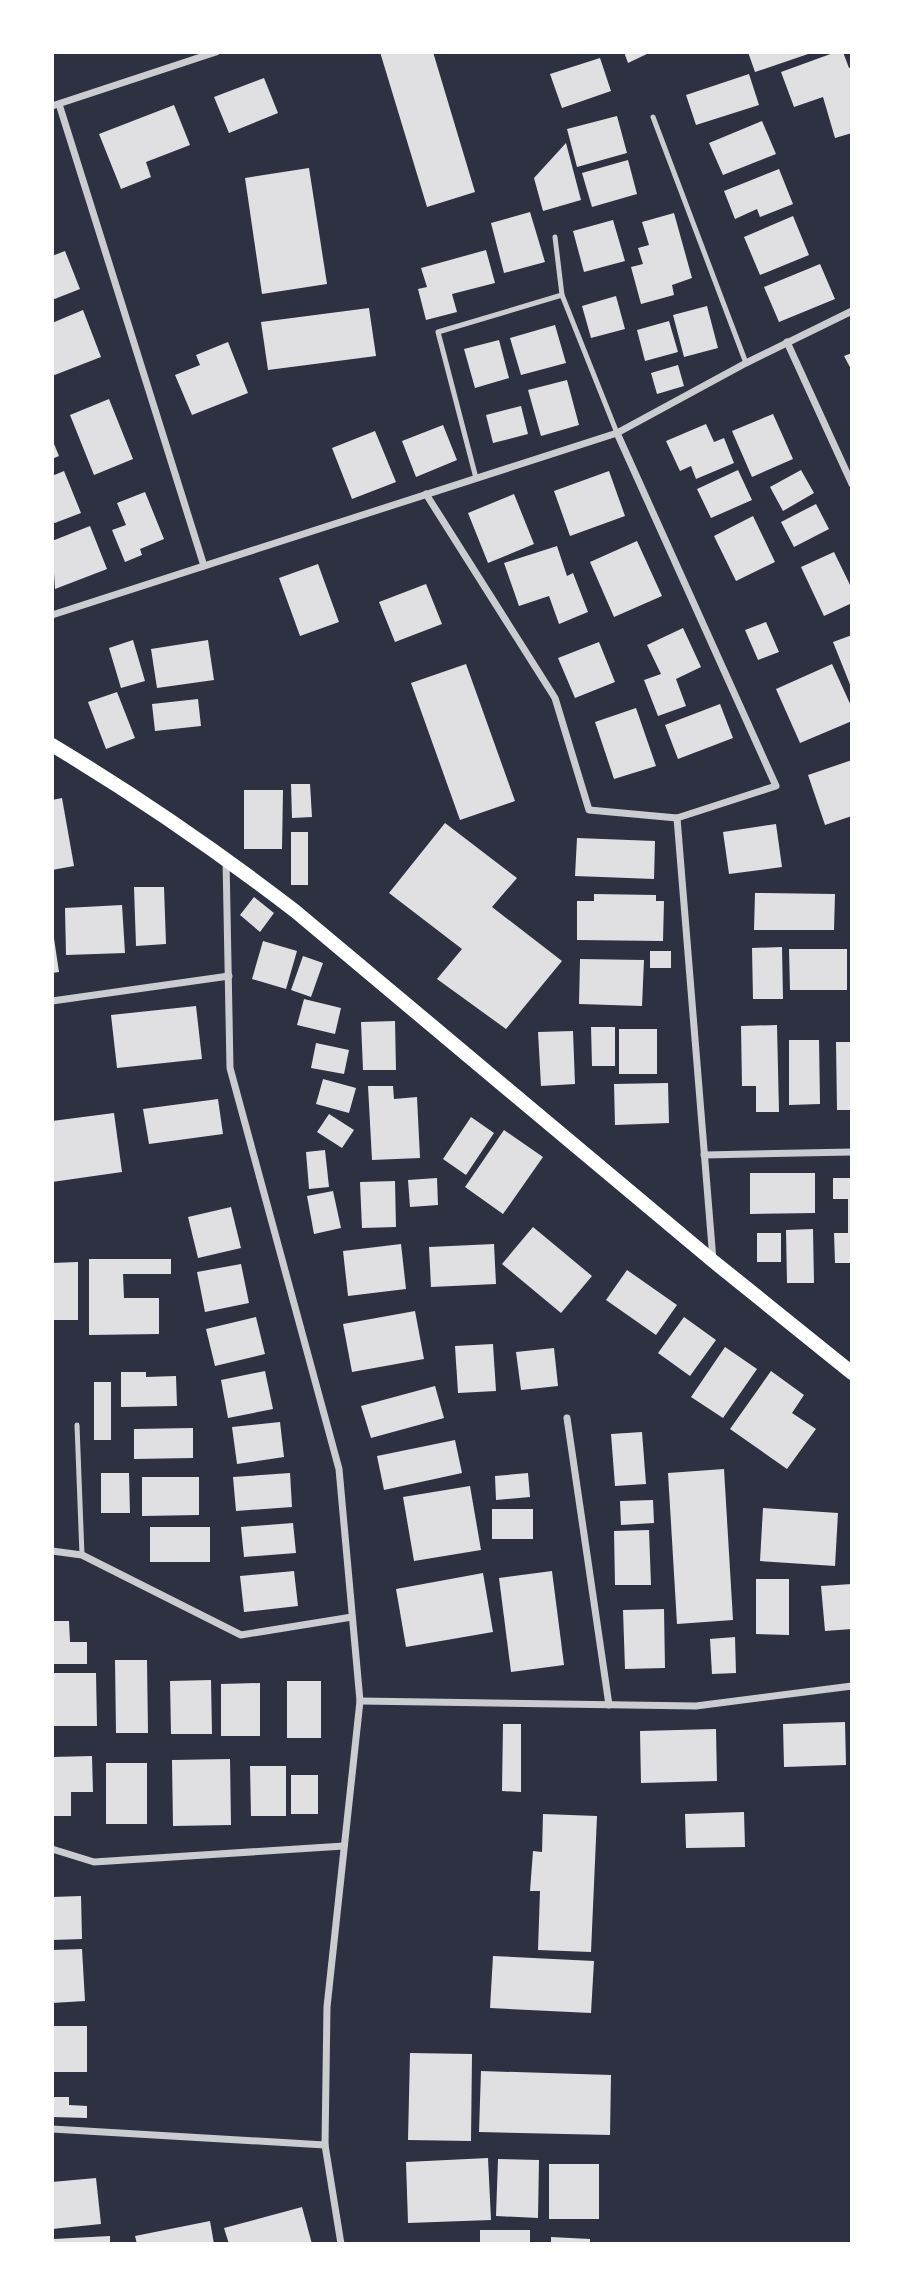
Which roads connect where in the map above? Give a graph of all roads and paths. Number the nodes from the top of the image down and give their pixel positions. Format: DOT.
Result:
graph roads {
  1 [pos="216,52"];
  2 [pos="56,105"];
  3 [pos="653,117"];
  4 [pos="555,237"];
  5 [pos="562,295"];
  6 [pos="852,311"];
  7 [pos="787,342"];
  8 [pos="746,363"];
  9 [pos="617,433"];
  10 [pos="476,478"];
  11 [pos="852,484"];
  12 [pos="426,494"];
  13 [pos="204,566"];
  14 [pos="52,615"];
  15 [pos="52,745"];
  16 [pos="677,818"];
  17 [pos="226,858"];
  18 [pos="229,976"];
  19 [pos="52,1001"];
  20 [pos="852,1152"];
  21 [pos="704,1155"];
  22 [pos="713,1261"];
  23 [pos="852,1373"];
  24 [pos="567,1418"];
  25 [pos="76,1424"];
  26 [pos="52,1551"];
  27 [pos="82,1555"];
  28 [pos="352,1617"];
  29 [pos="852,1686"];
  30 [pos="360,1701"];
  31 [pos="609,1705"];
  32 [pos="344,1846"];
  33 [pos="52,1849"];
  34 [pos="52,2129"];
  35 [pos="325,2145"];
  36 [pos="341,2244"];
  1 -- 2 [label="street"];
  2 -- 13 [label="street"];
  3 -- 8 [label="lane"];
  4 -- 5 [label="lane"];
  5 -- 9 [label="lane"];
  5 -- 10 [label="lane"];
  6 -- 7 [label="street"];
  7 -- 8 [label="street"];
  7 -- 11 [label="street"];
  8 -- 9 [label="street"];
  9 -- 10 [label="street"];
  9 -- 16 [label="street"];
  10 -- 12 [label="street"];
  12 -- 13 [label="street"];
  12 -- 16 [label="street"];
  13 -- 14 [label="street"];
  15 -- 17 [label="main road"];
  16 -- 21 [label="street"];
  17 -- 18 [label="street"];
  17 -- 22 [label="main road"];
  18 -- 19 [label="street"];
  18 -- 28 [label="street"];
  20 -- 21 [label="street"];
  21 -- 22 [label="street"];
  22 -- 23 [label="main road"];
  24 -- 31 [label="street"];
  25 -- 27 [label="lane"];
  26 -- 27 [label="street"];
  27 -- 28 [label="street"];
  28 -- 30 [label="street"];
  29 -- 31 [label="street"];
  30 -- 31 [label="street"];
  30 -- 32 [label="street"];
  32 -- 33 [label="street"];
  32 -- 35 [label="street"];
  34 -- 35 [label="street"];
  35 -- 36 [label="street"];
}
